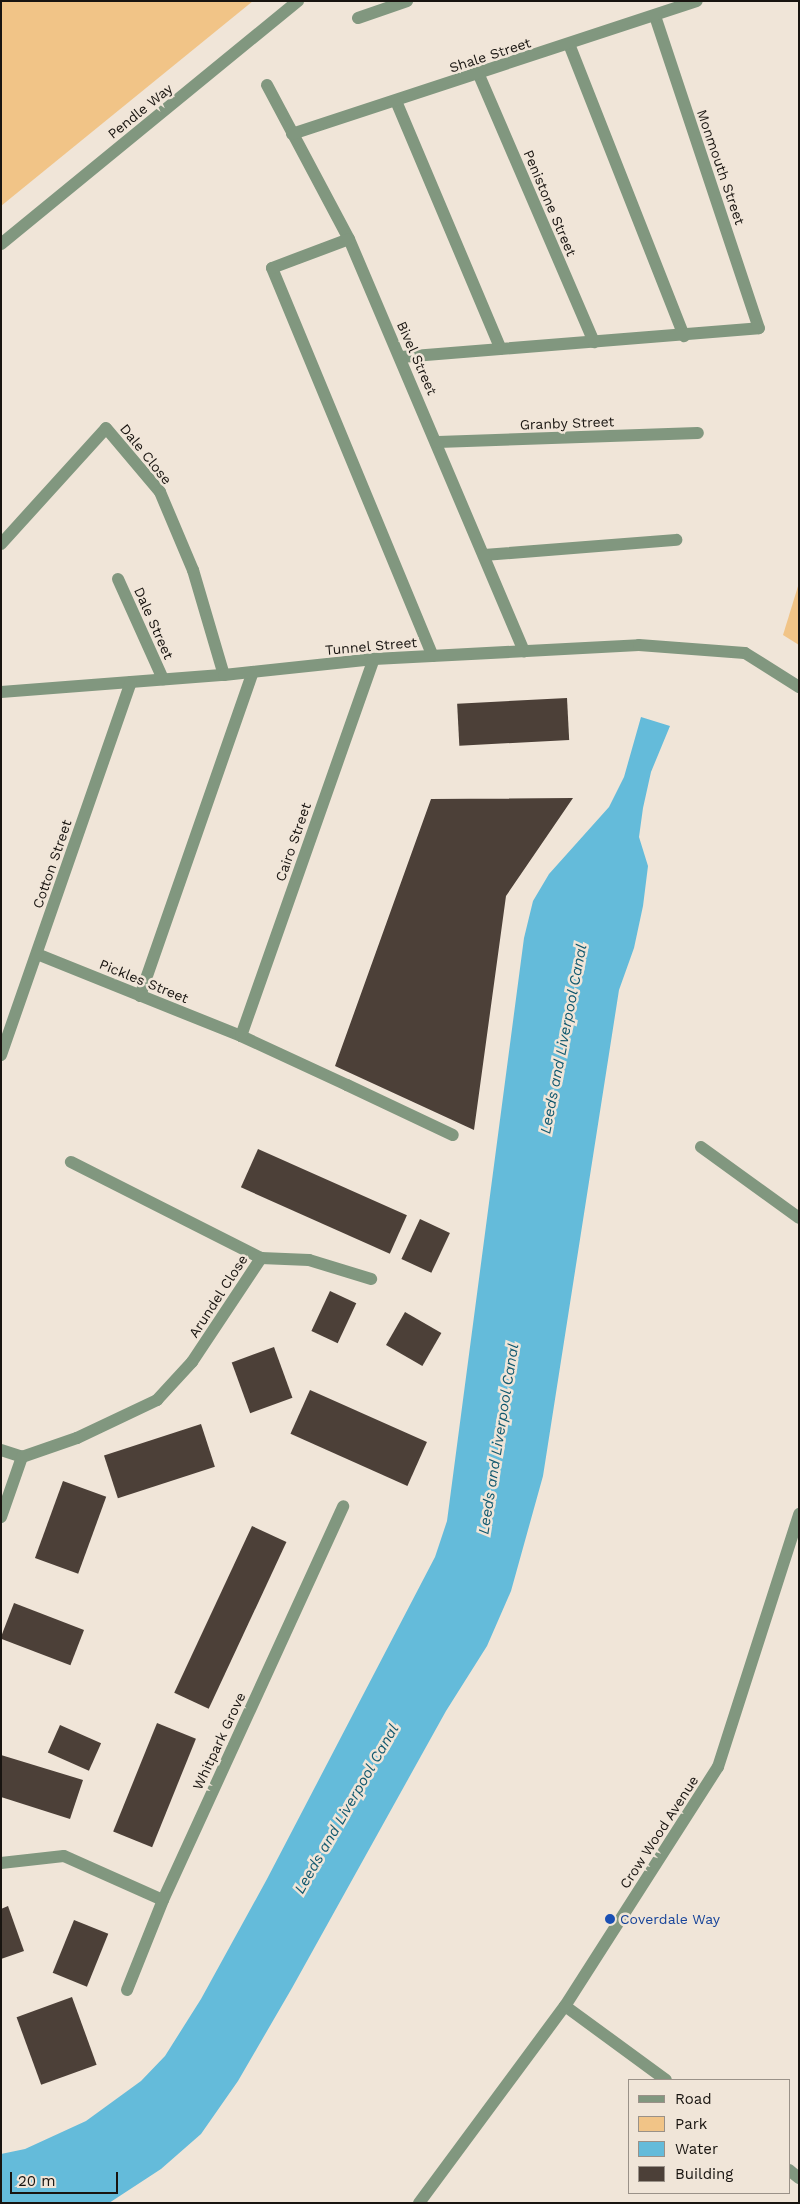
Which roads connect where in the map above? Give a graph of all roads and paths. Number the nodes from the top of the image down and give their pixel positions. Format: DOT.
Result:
graph roads {
  1 [pos="298,1"];
  2 [pos="407,1"];
  3 [pos="697,1"];
  4 [pos="654,16"];
  5 [pos="358,18"];
  6 [pos="569,44"];
  7 [pos="478,75"];
  8 [pos="268,85"];
  9 [pos="396,101"];
  10 [pos="292,134"];
  11 [pos="349,239"];
  12 [pos="1,244"];
  13 [pos="684,336"];
  14 [pos="594,342"];
  15 [pos="501,349"];
  16 [pos="400,357"];
  17 [pos="698,433"];
  18 [pos="438,442"];
  19 [pos="676,540"];
  20 [pos="1,544"];
  21 [pos="484,554"];
  22 [pos="118,579"];
  23 [pos="524,651"];
  24 [pos="432,656"];
  25 [pos="374,659"];
  26 [pos="252,672"];
  27 [pos="224,675"];
  28 [pos="163,679"];
  29 [pos="131,682"];
  30 [pos="799,688"];
  31 [pos="1,692"];
  32 [pos="37,954"];
  33 [pos="140,996"];
  34 [pos="241,1036"];
  35 [pos="1,1056"];
  36 [pos="453,1134"];
  37 [pos="701,1147"];
  38 [pos="71,1162"];
  39 [pos="799,1218"];
  40 [pos="261,1258"];
  41 [pos="371,1279"];
  42 [pos="1,1450"];
  43 [pos="22,1457"];
  44 [pos="343,1506"];
  45 [pos="799,1514"];
  46 [pos="1,1517"];
  47 [pos="1,1863"];
  48 [pos="163,1900"];
  49 [pos="127,1990"];
  50 [pos="565,2006"];
  51 [pos="665,2079"];
  52 [pos="419,2203"];
  1 -- 12 [label="street, Pendle Way"];
  2 -- 5 [label="street"];
  3 -- 4 [label="street, Shale Street"];
  4 -- 6 [label="street, Shale Street"];
  4 -- 13 [label="street, Monmouth Street"];
  6 -- 7 [label="street, Shale Street"];
  6 -- 13 [label="street"];
  7 -- 9 [label="street, Shale Street"];
  7 -- 14 [label="street, Penistone Street"];
  8 -- 10 [label="street, Bivel Street"];
  9 -- 10 [label="street, Shale Street"];
  9 -- 15 [label="street"];
  10 -- 11 [label="street, Bivel Street"];
  11 -- 16 [label="street, Bivel Street"];
  11 -- 24 [label="street"];
  13 -- 14 [label="street"];
  14 -- 15 [label="street"];
  15 -- 16 [label="street"];
  16 -- 18 [label="street, Bivel Street"];
  17 -- 18 [label="street, Granby Street"];
  18 -- 21 [label="street, Bivel Street"];
  19 -- 21 [label="street"];
  20 -- 27 [label="street, Dale Close"];
  21 -- 23 [label="street, Bivel Street"];
  22 -- 28 [label="street, Dale Street"];
  23 -- 24 [label="street, Tunnel Street"];
  23 -- 30 [label="street, Tunnel Street"];
  24 -- 25 [label="street, Tunnel Street"];
  25 -- 26 [label="street, Tunnel Street"];
  25 -- 34 [label="street, Cairo Street"];
  26 -- 27 [label="street, Tunnel Street"];
  26 -- 33 [label="street"];
  27 -- 28 [label="street, Tunnel Street"];
  28 -- 29 [label="street, Tunnel Street"];
  29 -- 31 [label="street, Tunnel Street"];
  29 -- 32 [label="street, Cotton Street"];
  32 -- 33 [label="street, Pickles Street"];
  32 -- 35 [label="street, Cotton Street"];
  33 -- 34 [label="street, Pickles Street"];
  34 -- 36 [label="street, Pickles Street"];
  37 -- 39 [label="street"];
  38 -- 40 [label="street, Arundel Close"];
  40 -- 41 [label="street"];
  40 -- 43 [label="street, Arundel Close"];
  42 -- 43 [label="street"];
  43 -- 46 [label="street"];
  44 -- 48 [label="street, Whitpark Grove"];
  45 -- 50 [label="street, Crow Wood Avenue"];
  47 -- 48 [label="street"];
  48 -- 49 [label="street, Whitpark Grove"];
  50 -- 51 [label="street"];
  50 -- 52 [label="street, Crow Wood Avenue"];
}
